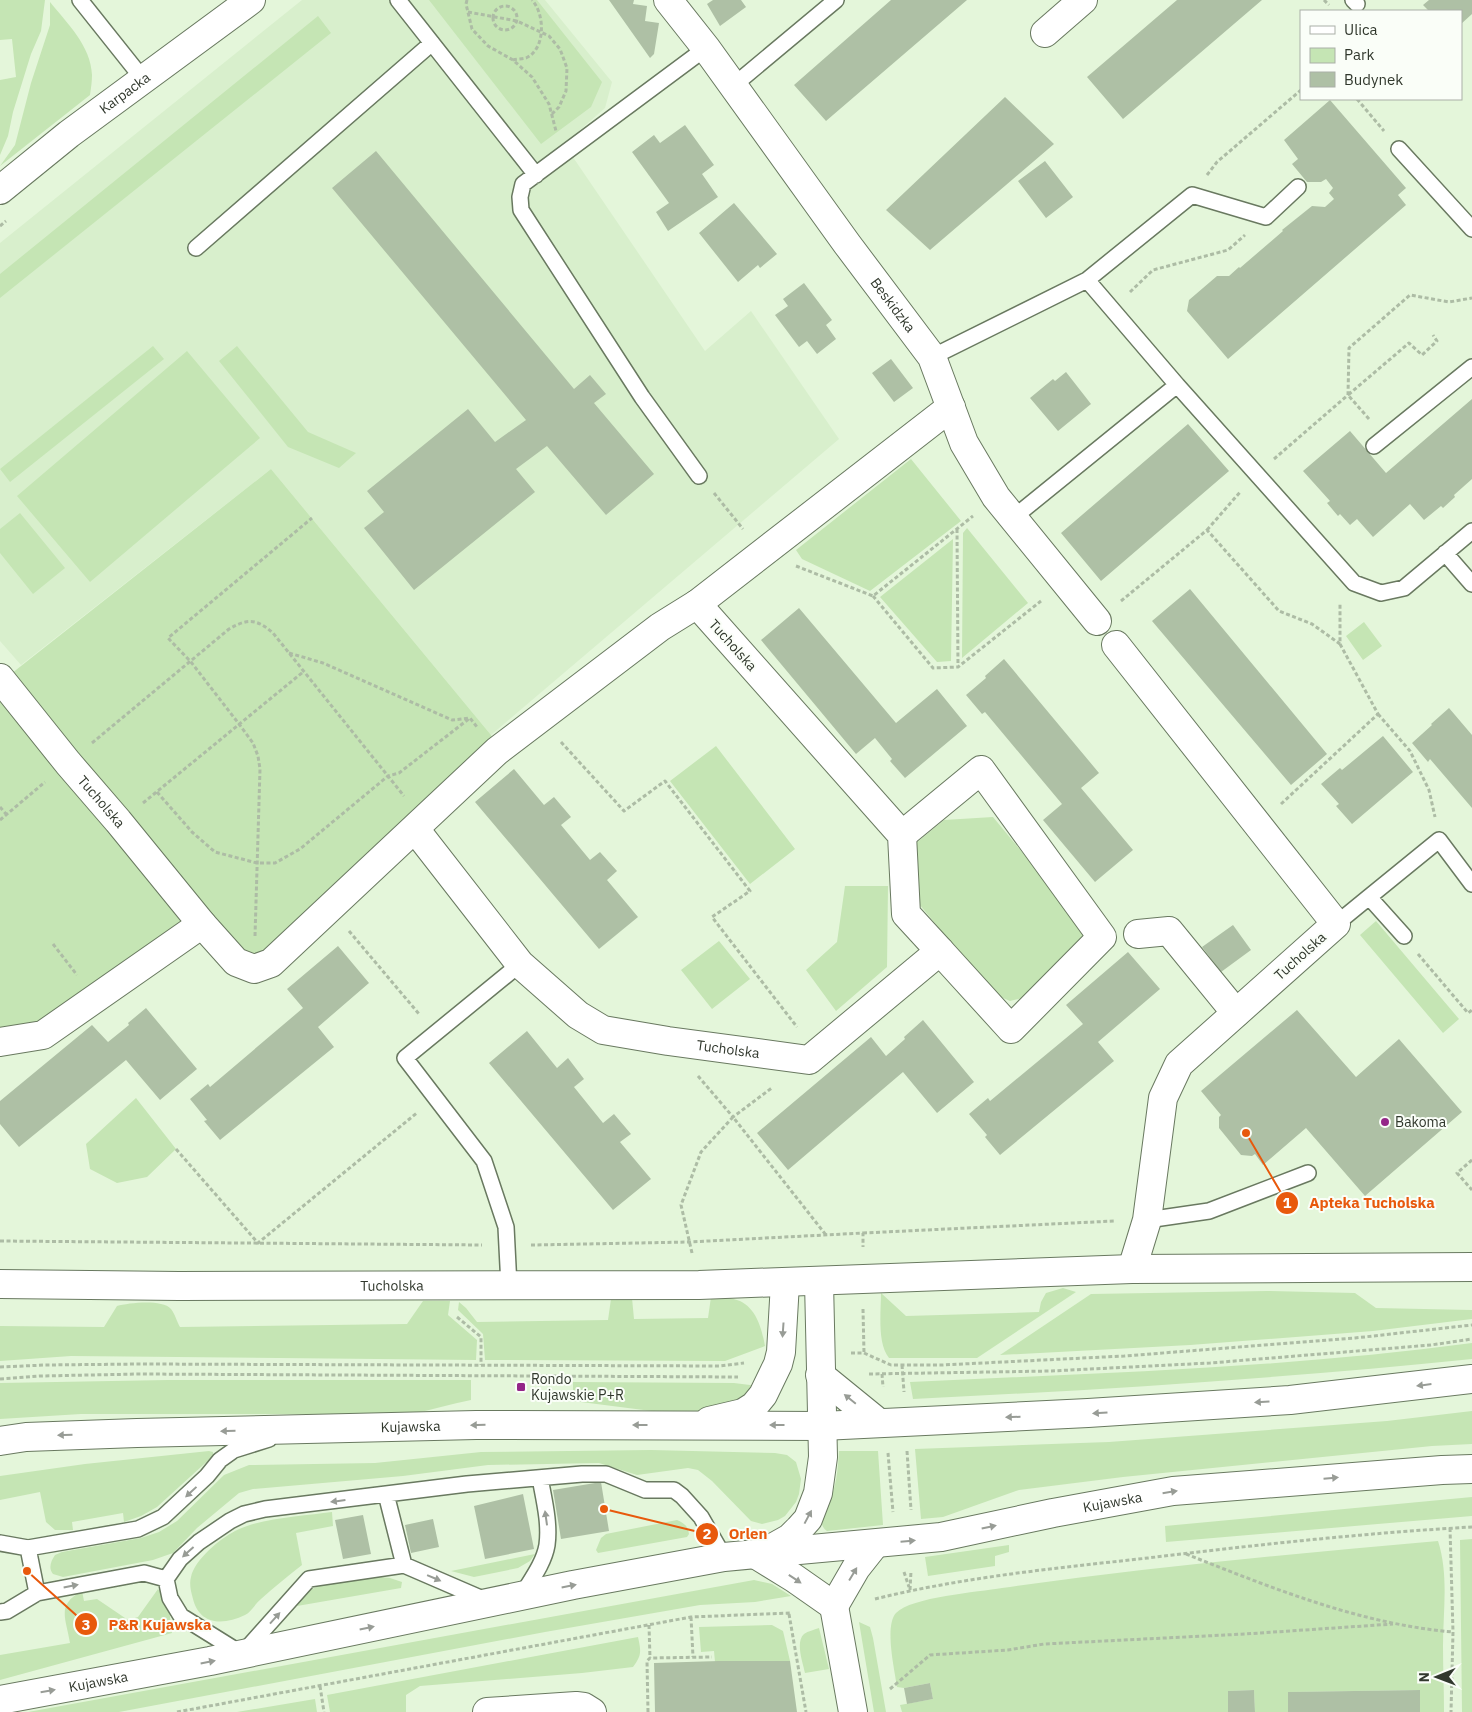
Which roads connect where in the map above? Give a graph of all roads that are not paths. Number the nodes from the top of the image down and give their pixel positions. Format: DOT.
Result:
graph roads {
  1 [pos="80,0"];
  2 [pos="251,0"];
  3 [pos="398,0"];
  4 [pos="668,0"];
  5 [pos="836,0"];
  6 [pos="1083,0"];
  7 [pos="1044,32"];
  8 [pos="432,43"];
  9 [pos="706,48"];
  10 [pos="143,79"];
  11 [pos="733,86"];
  12 [pos="1399,148"];
  13 [pos="536,174"];
  14 [pos="1298,187"];
  15 [pos="0,190"];
  16 [pos="1472,229"];
  17 [pos="196,248"];
  18 [pos="1087,280"];
  19 [pos="932,357"];
  20 [pos="1472,367"];
  21 [pos="1177,385"];
  22 [pos="951,407"];
  23 [pos="1380,441"];
  24 [pos="700,476"];
  25 [pos="1005,507"];
  26 [pos="1472,531"];
  27 [pos="1446,553"];
  28 [pos="1472,584"];
  29 [pos="697,604"];
  30 [pos="1097,621"];
  31 [pos="1116,644"];
  32 [pos="0,678"];
  33 [pos="414,829"];
  34 [pos="902,835"];
  35 [pos="1472,884"];
  36 [pos="1370,897"];
  37 [pos="202,924"];
  38 [pos="1336,924"];
  39 [pos="1138,934"];
  40 [pos="1404,936"];
  41 [pos="940,951"];
  42 [pos="520,964"];
  43 [pos="1236,1013"];
  44 [pos="0,1042"];
  45 [pos="1308,1173"];
  46 [pos="1147,1220"];
  47 [pos="1472,1267"];
  48 [pos="1132,1270"];
  49 [pos="819,1282"];
  50 [pos="785,1283"];
  51 [pos="0,1284"];
  52 [pos="509,1286"];
  53 [pos="820,1364"];
  54 [pos="1472,1379"];
  55 [pos="890,1422"];
  56 [pos="689,1425"];
  57 [pos="822,1426"];
  58 [pos="307,1429"];
  59 [pos="0,1441"];
  60 [pos="1472,1469"];
  61 [pos="540,1478"];
  62 [pos="386,1494"];
  63 [pos="894,1542"];
  64 [pos="0,1543"];
  65 [pos="28,1548"];
  66 [pos="755,1554"];
  67 [pos="724,1557"];
  68 [pos="404,1565"];
  69 [pos="166,1579"];
  70 [pos="37,1593"];
  71 [pos="522,1595"];
  72 [pos="489,1602"];
  73 [pos="834,1606"];
  74 [pos="0,1612"];
  75 [pos="242,1654"];
  76 [pos="0,1700"];
  77 [pos="487,1712"];
  78 [pos="592,1712"];
  79 [pos="853,1712"];
  1 -- 10 [label="lane"];
  2 -- 10 [label="street, Karpacka"];
  3 -- 8 [label="lane"];
  4 -- 9 [label="street, Beskidzka"];
  5 -- 11 [label="lane"];
  6 -- 7 [label="street"];
  8 -- 13 [label="lane"];
  8 -- 17 [label="lane"];
  9 -- 11 [label="street, Beskidzka"];
  9 -- 13 [label="lane"];
  10 -- 15 [label="street, Karpacka"];
  11 -- 19 [label="street, Beskidzka"];
  12 -- 16 [label="lane"];
  13 -- 24 [label="lane"];
  14 -- 18 [label="lane"];
  18 -- 19 [label="lane"];
  18 -- 21 [label="lane"];
  19 -- 22 [label="street, Beskidzka"];
  20 -- 23 [label="lane"];
  21 -- 25 [label="lane"];
  21 -- 27 [label="lane"];
  22 -- 25 [label="street, Beskidzka"];
  22 -- 29 [label="street, Tucholska"];
  25 -- 30 [label="street, Beskidzka"];
  26 -- 27 [label="lane"];
  27 -- 28 [label="lane"];
  29 -- 33 [label="street, Tucholska"];
  29 -- 34 [label="street, Tucholska"];
  31 -- 38 [label="street, Tucholska"];
  32 -- 37 [label="street, Tucholska"];
  33 -- 37 [label="street, Tucholska"];
  33 -- 42 [label="street, Tucholska"];
  34 -- 41 [label="street"];
  34 -- 41 [label="street"];
  35 -- 36 [label="lane"];
  36 -- 38 [label="lane"];
  36 -- 40 [label="lane"];
  37 -- 44 [label="street"];
  38 -- 43 [label="street, Tucholska"];
  39 -- 43 [label="street"];
  41 -- 42 [label="street, Tucholska"];
  42 -- 52 [label="lane"];
  43 -- 46 [label="street, Tucholska"];
  45 -- 46 [label="lane"];
  46 -- 48 [label="street, Tucholska"];
  47 -- 48 [label="street, Tucholska"];
  48 -- 49 [label="street, Tucholska"];
  49 -- 50 [label="street, Tucholska"];
  49 -- 53 [label="street"];
  50 -- 52 [label="street, Tucholska"];
  50 -- 56 [label="street, one-way"];
  51 -- 52 [label="street, Tucholska"];
  55 -- 53 [label="street, one-way"];
  53 -- 57 [label="street"];
  54 -- 55 [label="street, Kujawska, one-way"];
  55 -- 57 [label="street, Kujawska"];
  57 -- 56 [label="street, Kujawska, one-way"];
  56 -- 58 [label="street, Kujawska, one-way"];
  66 -- 57 [label="street, Kujawska, one-way"];
  58 -- 59 [label="street, Kujawska, one-way"];
  58 -- 65 [label="lane, one-way"];
  63 -- 60 [label="street, Kujawska, one-way"];
  61 -- 62 [label="lane"];
  61 -- 67 [label="lane"];
  71 -- 61 [label="lane, one-way"];
  62 -- 68 [label="lane"];
  62 -- 69 [label="lane, one-way"];
  63 -- 66 [label="street, Kujawska"];
  73 -- 63 [label="street, one-way"];
  64 -- 65 [label="lane"];
  65 -- 70 [label="lane"];
  66 -- 67 [label="street, Kujawska"];
  66 -- 73 [label="street, one-way"];
  71 -- 67 [label="street, Kujawska, one-way"];
  68 -- 72 [label="lane, one-way"];
  75 -- 68 [label="lane, one-way"];
  70 -- 69 [label="lane, one-way"];
  69 -- 75 [label="lane"];
  70 -- 74 [label="lane"];
  71 -- 72 [label="street, Kujawska"];
  75 -- 72 [label="street, Kujawska, one-way"];
  73 -- 79 [label="street"];
  76 -- 75 [label="street, Kujawska, one-way"];
  77 -- 78 [label="street"];
}
